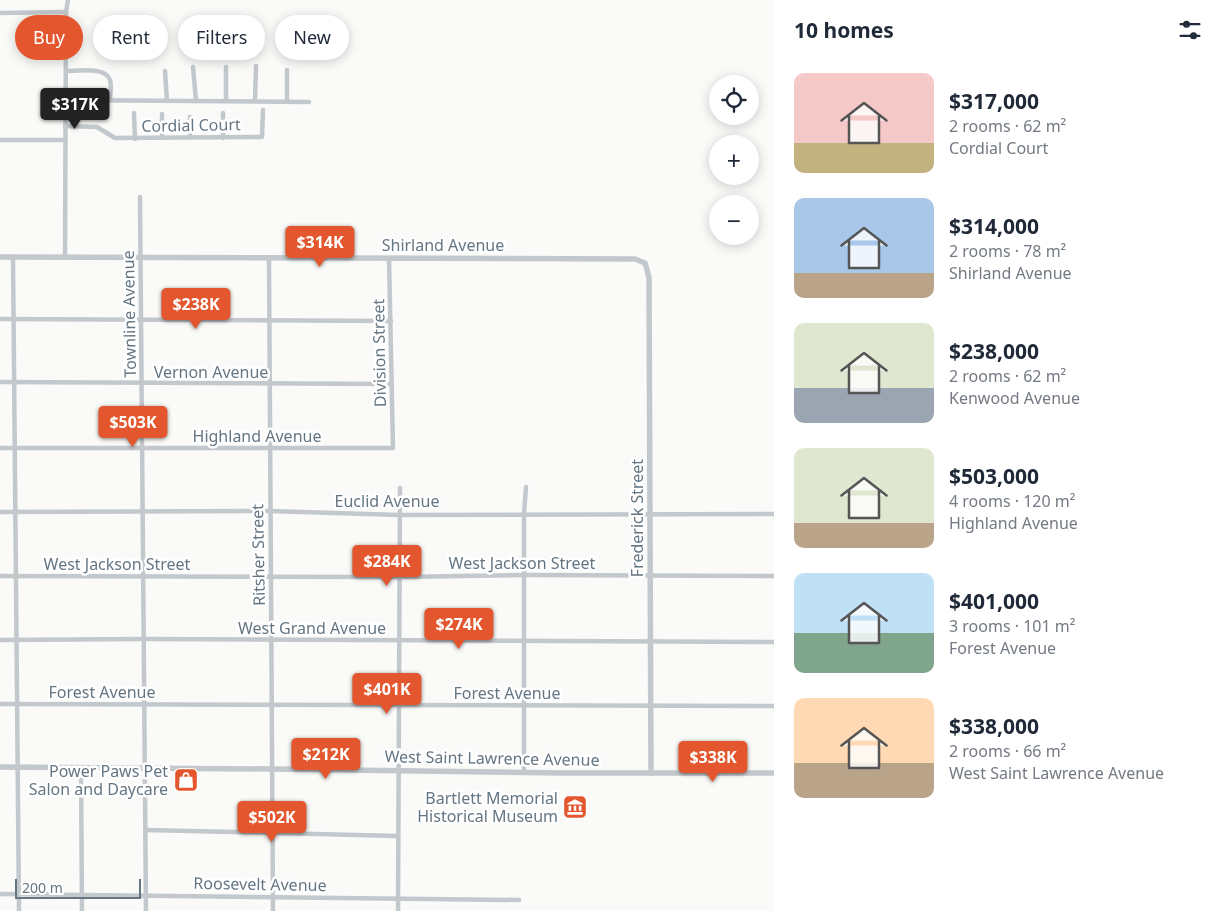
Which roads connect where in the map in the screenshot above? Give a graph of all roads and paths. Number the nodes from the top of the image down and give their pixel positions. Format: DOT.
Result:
graph roads {
  1 [pos="68,0"];
  2 [pos="66,12"];
  3 [pos="0,13"];
  4 [pos="256,66"];
  5 [pos="193,67"];
  6 [pos="226,67"];
  7 [pos="287,70"];
  8 [pos="66,71"];
  9 [pos="165,71"];
  10 [pos="66,100"];
  11 [pos="110,100"];
  12 [pos="167,101"];
  13 [pos="196,101"];
  14 [pos="226,101"];
  15 [pos="255,101"];
  16 [pos="287,102"];
  17 [pos="310,102"];
  18 [pos="263,110"];
  19 [pos="134,113"];
  20 [pos="223,113"];
  21 [pos="162,114"];
  22 [pos="190,117"];
  23 [pos="65,126"];
  24 [pos="190,137"];
  25 [pos="162,138"];
  26 [pos="223,138"];
  27 [pos="135,139"];
  28 [pos="0,140"];
  29 [pos="65,140"];
  30 [pos="140,197"];
  31 [pos="0,257"];
  32 [pos="13,257"];
  33 [pos="65,257"];
  34 [pos="141,258"];
  35 [pos="269,258"];
  36 [pos="389,258"];
  37 [pos="645,263"];
  38 [pos="0,319"];
  39 [pos="14,319"];
  40 [pos="142,320"];
  41 [pos="269,320"];
  42 [pos="391,321"];
  43 [pos="0,382"];
  44 [pos="14,382"];
  45 [pos="142,384"];
  46 [pos="269,384"];
  47 [pos="392,384"];
  48 [pos="0,448"];
  49 [pos="15,448"];
  50 [pos="143,448"];
  51 [pos="270,448"];
  52 [pos="393,448"];
  53 [pos="526,487"];
  54 [pos="400,488"];
  55 [pos="143,511"];
  56 [pos="0,512"];
  57 [pos="16,512"];
  58 [pos="269,512"];
  59 [pos="651,513"];
  60 [pos="524,514"];
  61 [pos="774,514"];
  62 [pos="399,515"];
  63 [pos="524,575"];
  64 [pos="651,575"];
  65 [pos="0,576"];
  66 [pos="16,576"];
  67 [pos="144,576"];
  68 [pos="270,576"];
  69 [pos="774,576"];
  70 [pos="400,577"];
  71 [pos="144,639"];
  72 [pos="0,640"];
  73 [pos="17,640"];
  74 [pos="271,640"];
  75 [pos="524,640"];
  76 [pos="399,641"];
  77 [pos="651,641"];
  78 [pos="774,642"];
  79 [pos="0,704"];
  80 [pos="17,704"];
  81 [pos="144,704"];
  82 [pos="271,705"];
  83 [pos="398,706"];
  84 [pos="525,706"];
  85 [pos="651,706"];
  86 [pos="774,706"];
  87 [pos="0,767"];
  88 [pos="18,767"];
  89 [pos="81,768"];
  90 [pos="145,769"];
  91 [pos="272,769"];
  92 [pos="398,771"];
  93 [pos="524,773"];
  94 [pos="651,773"];
  95 [pos="774,773"];
  96 [pos="146,830"];
  97 [pos="273,834"];
  98 [pos="398,836"];
  99 [pos="0,894"];
  100 [pos="81,894"];
  101 [pos="19,895"];
  102 [pos="146,895"];
  103 [pos="273,896"];
  104 [pos="398,899"];
  105 [pos="519,900"];
  106 [pos="19,911"];
  107 [pos="82,911"];
  108 [pos="146,911"];
  109 [pos="273,911"];
  110 [pos="398,911"];
  1 -- 2 [label="street"];
  2 -- 3 [label="street"];
  2 -- 8 [label="street"];
  4 -- 15 [label="street"];
  5 -- 13 [label="street"];
  6 -- 14 [label="street"];
  7 -- 16 [label="street"];
  8 -- 10 [label="street"];
  8 -- 11 [label="street"];
  9 -- 12 [label="street"];
  10 -- 11 [label="street"];
  10 -- 23 [label="street"];
  11 -- 12 [label="street"];
  12 -- 13 [label="street"];
  13 -- 14 [label="street"];
  14 -- 15 [label="street"];
  15 -- 16 [label="street"];
  16 -- 17 [label="street"];
  18 -- 26 [label="street, Cordial Court"];
  19 -- 27 [label="street"];
  20 -- 26 [label="street"];
  21 -- 25 [label="street"];
  22 -- 24 [label="street"];
  23 -- 27 [label="street, Cordial Court"];
  23 -- 29 [label="street"];
  24 -- 25 [label="street, Cordial Court"];
  24 -- 26 [label="street, Cordial Court"];
  25 -- 27 [label="street, Cordial Court"];
  28 -- 29 [label="street"];
  29 -- 33 [label="street"];
  30 -- 34 [label="street, Townline Avenue"];
  31 -- 32 [label="street, Shirland Avenue"];
  32 -- 33 [label="street, Shirland Avenue"];
  32 -- 39 [label="street"];
  33 -- 34 [label="street, Shirland Avenue"];
  34 -- 35 [label="street, Shirland Avenue"];
  34 -- 40 [label="street, Townline Avenue"];
  35 -- 36 [label="street, Shirland Avenue"];
  35 -- 41 [label="street, Ritsher Street"];
  36 -- 37 [label="street, Shirland Avenue"];
  36 -- 42 [label="street, Division Street"];
  37 -- 59 [label="street, Frederick Street"];
  38 -- 39 [label="street"];
  39 -- 40 [label="street"];
  39 -- 44 [label="street"];
  40 -- 41 [label="street"];
  40 -- 45 [label="street, Townline Avenue"];
  41 -- 42 [label="street"];
  41 -- 46 [label="street, Ritsher Street"];
  42 -- 47 [label="street, Division Street"];
  43 -- 44 [label="street, Vernon Avenue"];
  44 -- 45 [label="street, Vernon Avenue"];
  44 -- 49 [label="street"];
  45 -- 46 [label="street, Vernon Avenue"];
  45 -- 50 [label="street, Townline Avenue"];
  46 -- 47 [label="street, Vernon Avenue"];
  46 -- 51 [label="street, Ritsher Street"];
  47 -- 52 [label="street, Division Street"];
  48 -- 49 [label="street, Highland Avenue"];
  49 -- 50 [label="street, Highland Avenue"];
  49 -- 57 [label="street"];
  50 -- 51 [label="street, Highland Avenue"];
  50 -- 55 [label="street, Townline Avenue"];
  51 -- 52 [label="street, Highland Avenue"];
  51 -- 58 [label="street, Ritsher Street"];
  53 -- 60 [label="street"];
  54 -- 62 [label="street"];
  55 -- 57 [label="street, Euclid Avenue"];
  55 -- 58 [label="street, Euclid Avenue"];
  55 -- 67 [label="street, Townline Avenue"];
  56 -- 57 [label="street, Euclid Avenue"];
  57 -- 66 [label="street"];
  58 -- 62 [label="street, Euclid Avenue"];
  58 -- 68 [label="street, Ritsher Street"];
  59 -- 60 [label="street, Euclid Avenue"];
  59 -- 61 [label="street, Euclid Avenue"];
  59 -- 64 [label="street, Frederick Street"];
  60 -- 62 [label="street, Euclid Avenue"];
  60 -- 63 [label="street"];
  62 -- 70 [label="street"];
  63 -- 64 [label="street, West Jackson Street"];
  63 -- 70 [label="street, West Jackson Street"];
  63 -- 75 [label="street"];
  64 -- 69 [label="street, West Jackson Street"];
  64 -- 77 [label="street, Frederick Street"];
  65 -- 66 [label="street, West Jackson Street"];
  66 -- 67 [label="street, West Jackson Street"];
  66 -- 73 [label="street"];
  67 -- 68 [label="street, West Jackson Street"];
  67 -- 71 [label="street, Townline Avenue"];
  68 -- 70 [label="street, West Jackson Street"];
  68 -- 74 [label="street, Ritsher Street"];
  70 -- 76 [label="street"];
  71 -- 73 [label="street, West Grand Avenue"];
  71 -- 74 [label="street, West Grand Avenue"];
  71 -- 81 [label="street, Townline Avenue"];
  72 -- 73 [label="street, West Grand Avenue"];
  73 -- 80 [label="street"];
  74 -- 76 [label="street, West Grand Avenue"];
  74 -- 82 [label="street, Ritsher Street"];
  75 -- 76 [label="street, West Grand Avenue"];
  75 -- 77 [label="street, West Grand Avenue"];
  75 -- 84 [label="street"];
  76 -- 83 [label="street"];
  77 -- 78 [label="street, West Grand Avenue"];
  77 -- 85 [label="street, Frederick Street"];
  79 -- 80 [label="street, Forest Avenue"];
  80 -- 81 [label="street, Forest Avenue"];
  80 -- 88 [label="street"];
  81 -- 82 [label="street, Forest Avenue"];
  81 -- 90 [label="street, Townline Avenue"];
  82 -- 83 [label="street, Forest Avenue"];
  82 -- 91 [label="street, Ritsher Street"];
  83 -- 84 [label="street, Forest Avenue"];
  83 -- 92 [label="street"];
  84 -- 85 [label="street, Forest Avenue"];
  84 -- 93 [label="street"];
  85 -- 86 [label="street, Forest Avenue"];
  85 -- 94 [label="street, Frederick Street"];
  87 -- 88 [label="street, West Saint Lawrence Avenue"];
  88 -- 89 [label="street, West Saint Lawrence Avenue"];
  88 -- 101 [label="street"];
  89 -- 90 [label="street, West Saint Lawrence Avenue"];
  89 -- 100 [label="street"];
  90 -- 91 [label="street, West Saint Lawrence Avenue"];
  90 -- 96 [label="street, Townline Avenue"];
  91 -- 92 [label="street, West Saint Lawrence Avenue"];
  91 -- 97 [label="street, Ritsher Street"];
  92 -- 93 [label="street, West Saint Lawrence Avenue"];
  92 -- 98 [label="street"];
  93 -- 94 [label="street, West Saint Lawrence Avenue"];
  94 -- 95 [label="street, West Saint Lawrence Avenue"];
  96 -- 97 [label="street"];
  96 -- 102 [label="street, Townline Avenue"];
  97 -- 98 [label="street"];
  97 -- 103 [label="street, Ritsher Street"];
  98 -- 104 [label="street"];
  99 -- 101 [label="street, Roosevelt Avenue"];
  100 -- 101 [label="street, Roosevelt Avenue"];
  100 -- 102 [label="street, Roosevelt Avenue"];
  100 -- 107 [label="street"];
  101 -- 106 [label="street"];
  102 -- 103 [label="street, Roosevelt Avenue"];
  102 -- 108 [label="street, Townline Avenue"];
  103 -- 104 [label="street, Roosevelt Avenue"];
  103 -- 109 [label="street, Ritsher Street"];
  104 -- 105 [label="street, Roosevelt Avenue"];
  104 -- 110 [label="street"];
}
